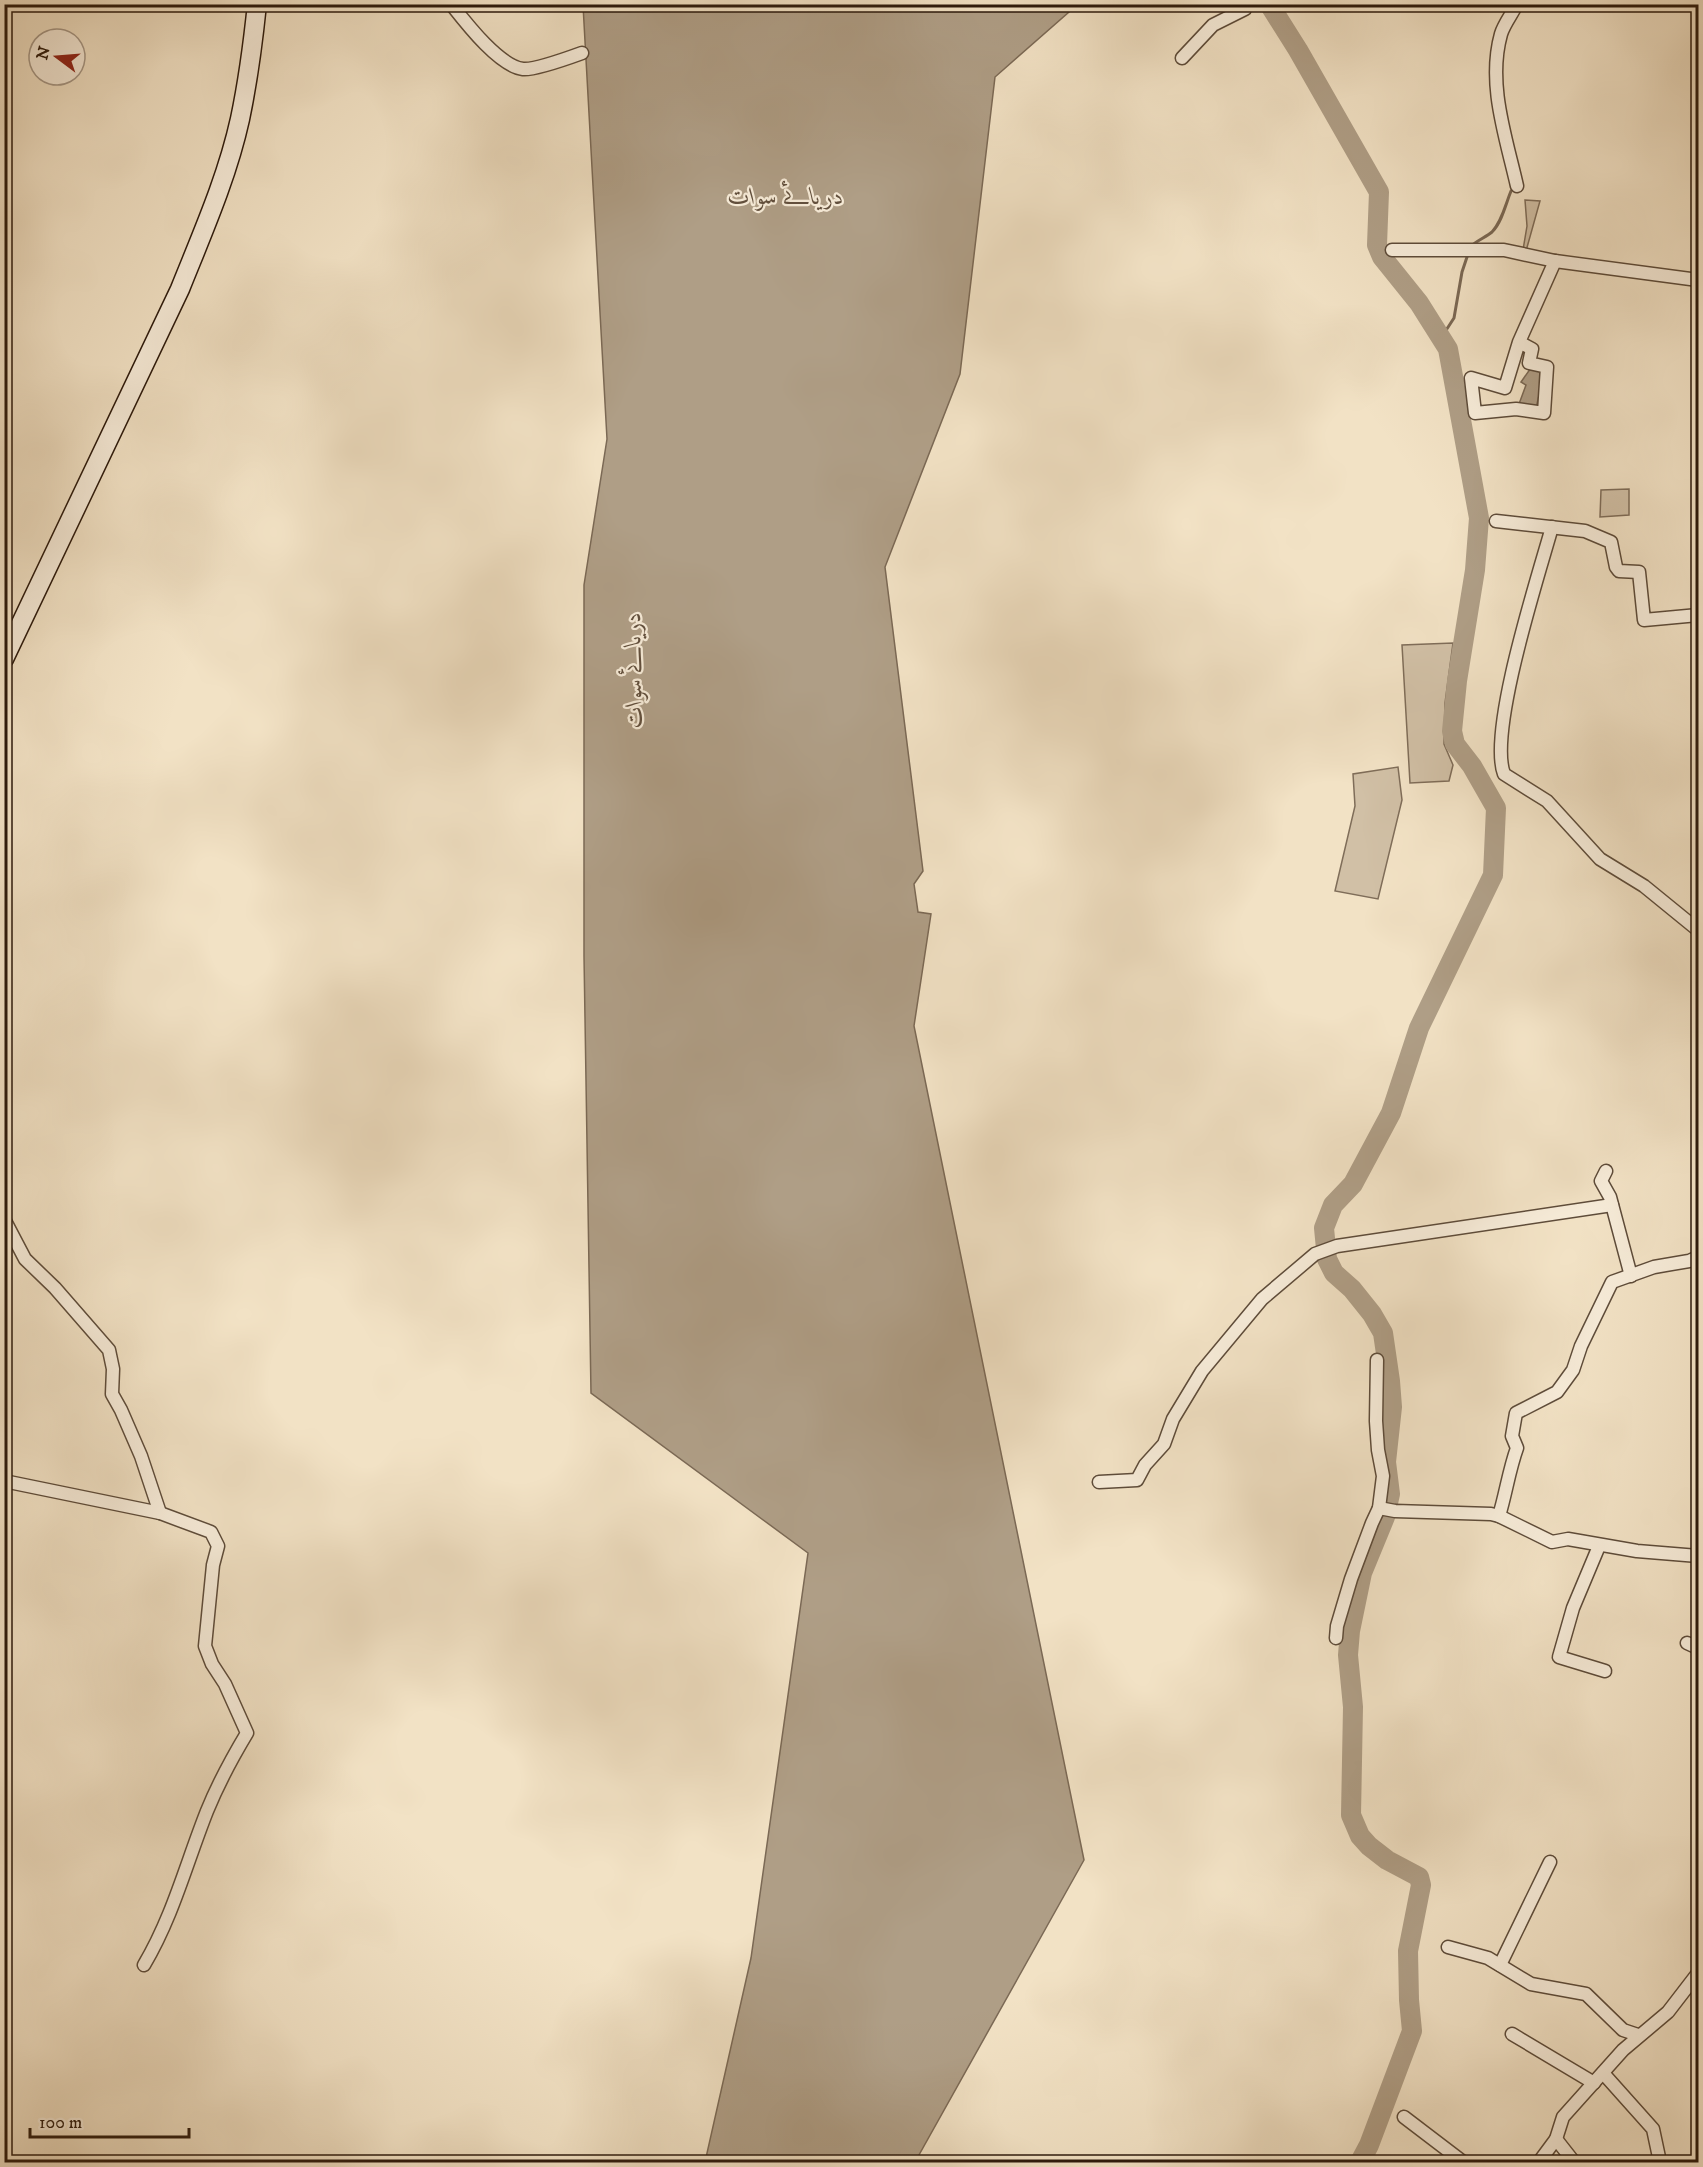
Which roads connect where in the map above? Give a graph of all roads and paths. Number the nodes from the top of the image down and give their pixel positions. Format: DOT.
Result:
graph roads {
  1 [pos="257,4"];
  2 [pos="451,4"];
  3 [pos="1246,4"];
  4 [pos="1517,4"];
  5 [pos="582,53"];
  6 [pos="1182,58"];
  7 [pos="1517,186"];
  8 [pos="1392,250"];
  9 [pos="1555,261"];
  10 [pos="1698,280"];
  11 [pos="1519,342"];
  12 [pos="1496,521"];
  13 [pos="1552,527"];
  14 [pos="1698,615"];
  15 [pos="4,659"];
  16 [pos="1698,930"];
  17 [pos="1606,1171"];
  18 [pos="1612,1205"];
  19 [pos="4,1219"];
  20 [pos="1698,1257"];
  21 [pos="1631,1276"];
  22 [pos="1377,1360"];
  23 [pos="4,1481"];
  24 [pos="1099,1482"];
  25 [pos="1379,1508"];
  26 [pos="159,1512"];
  27 [pos="1499,1516"];
  28 [pos="1599,1546"];
  29 [pos="1698,1556"];
  30 [pos="1336,1638"];
  31 [pos="1605,1671"];
  32 [pos="1550,1862"];
  33 [pos="1448,1947"];
  34 [pos="144,1965"];
  35 [pos="1500,1965"];
  36 [pos="1698,1973"];
  37 [pos="1512,2034"];
  38 [pos="1638,2035"];
  39 [pos="1603,2073"];
  40 [pos="1594,2083"];
  41 [pos="1404,2118"];
  42 [pos="1557,2139"];
  43 [pos="1463,2163"];
  44 [pos="1539,2163"];
  45 [pos="1574,2163"];
  46 [pos="1660,2163"];
  1 -- 15 [label="main road"];
  2 -- 5 [label="street"];
  3 -- 6 [label="street"];
  4 -- 7 [label="street"];
  8 -- 9 [label="street"];
  9 -- 10 [label="street"];
  9 -- 11 [label="street"];
  11 -- 11 [label="street"];
  12 -- 13 [label="street"];
  13 -- 14 [label="street"];
  13 -- 16 [label="street"];
  17 -- 18 [label="street"];
  18 -- 21 [label="street"];
  18 -- 24 [label="street"];
  19 -- 26 [label="street"];
  20 -- 21 [label="street"];
  21 -- 27 [label="street"];
  22 -- 25 [label="street"];
  23 -- 26 [label="street"];
  25 -- 27 [label="street"];
  25 -- 30 [label="street"];
  26 -- 34 [label="street"];
  27 -- 28 [label="street"];
  28 -- 29 [label="street"];
  28 -- 31 [label="street"];
  32 -- 35 [label="street"];
  33 -- 35 [label="street"];
  35 -- 38 [label="street"];
  36 -- 38 [label="street"];
  37 -- 40 [label="street"];
  38 -- 39 [label="street"];
  39 -- 40 [label="street"];
  39 -- 46 [label="street"];
  40 -- 42 [label="street"];
  41 -- 43 [label="street"];
  42 -- 44 [label="street"];
  42 -- 45 [label="street"];
}
